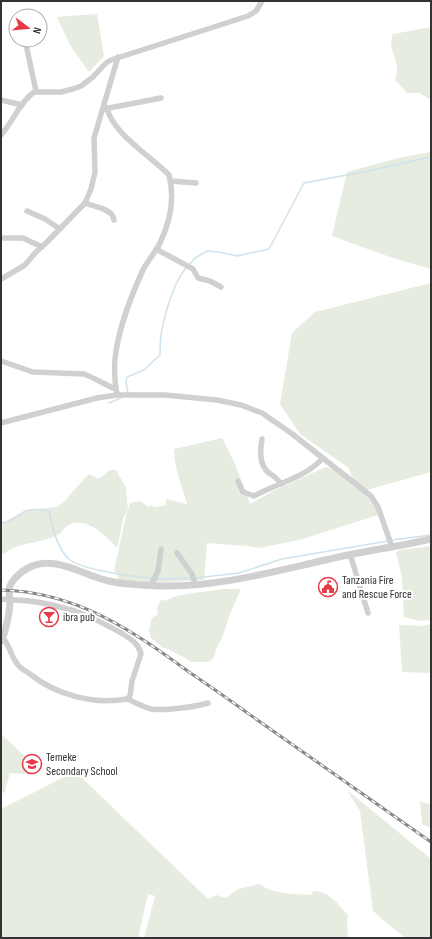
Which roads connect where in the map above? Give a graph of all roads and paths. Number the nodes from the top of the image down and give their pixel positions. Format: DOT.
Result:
graph roads {
  1 [pos="262,1"];
  2 [pos="27,48"];
  3 [pos="118,57"];
  4 [pos="36,91"];
  5 [pos="161,98"];
  6 [pos="1,100"];
  7 [pos="22,105"];
  8 [pos="105,108"];
  9 [pos="1,135"];
  10 [pos="171,181"];
  11 [pos="196,182"];
  12 [pos="85,203"];
  13 [pos="27,211"];
  14 [pos="114,220"];
  15 [pos="60,229"];
  16 [pos="1,238"];
  17 [pos="42,247"];
  18 [pos="156,249"];
  19 [pos="1,278"];
  20 [pos="221,287"];
  21 [pos="1,361"];
  22 [pos="116,389"];
  23 [pos="117,395"];
  24 [pos="1,423"];
  25 [pos="262,439"];
  26 [pos="323,458"];
  27 [pos="238,481"];
  28 [pos="282,484"];
  29 [pos="431,539"];
  30 [pos="392,547"];
  31 [pos="161,549"];
  32 [pos="177,553"];
  33 [pos="350,554"];
  34 [pos="194,584"];
  35 [pos="151,585"];
  36 [pos="1,599"];
  37 [pos="10,600"];
  38 [pos="368,613"];
  39 [pos="2,639"];
  40 [pos="127,699"];
  41 [pos="208,703"];
  1 -- 3 [label="street"];
  2 -- 4 [label="street"];
  3 -- 4 [label="street"];
  3 -- 8 [label="street"];
  4 -- 7 [label="street"];
  5 -- 8 [label="street"];
  6 -- 7 [label="street"];
  7 -- 9 [label="street"];
  8 -- 10 [label="street"];
  8 -- 12 [label="street"];
  10 -- 11 [label="street"];
  10 -- 18 [label="street"];
  12 -- 14 [label="street"];
  12 -- 15 [label="street"];
  13 -- 15 [label="street"];
  15 -- 17 [label="street"];
  16 -- 17 [label="street"];
  17 -- 19 [label="street"];
  18 -- 20 [label="street"];
  18 -- 22 [label="street"];
  21 -- 22 [label="street"];
  22 -- 23 [label="street"];
  23 -- 24 [label="street"];
  23 -- 26 [label="street"];
  25 -- 28 [label="street"];
  26 -- 28 [label="street"];
  26 -- 30 [label="street"];
  27 -- 28 [label="street"];
  29 -- 30 [label="street"];
  30 -- 33 [label="street"];
  31 -- 35 [label="street"];
  32 -- 34 [label="street"];
  33 -- 34 [label="street"];
  33 -- 38 [label="street"];
  34 -- 35 [label="street"];
  35 -- 37 [label="street"];
  36 -- 37 [label="street"];
  37 -- 39 [label="street"];
  37 -- 40 [label="street"];
  39 -- 40 [label="street"];
  40 -- 41 [label="street"];
}
